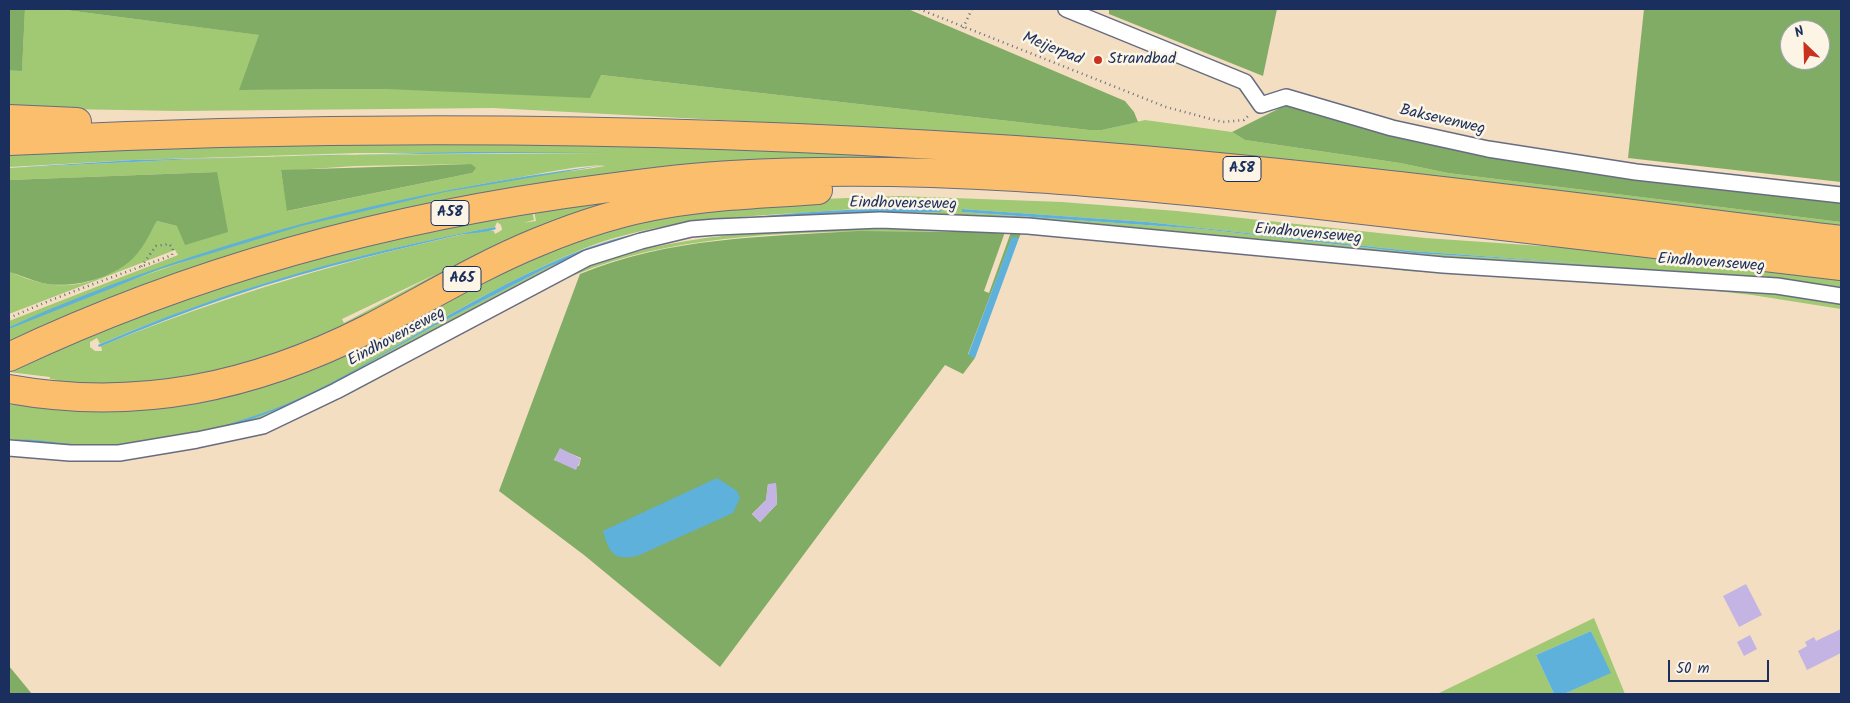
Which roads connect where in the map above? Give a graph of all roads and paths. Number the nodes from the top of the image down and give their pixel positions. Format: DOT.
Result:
graph roads {
  1 [pos="919,9"];
  2 [pos="972,9"];
  3 [pos="1066,9"];
  4 [pos="963,28"];
  5 [pos="1261,106"];
  6 [pos="9,119"];
  7 [pos="180,134"];
  8 [pos="9,141"];
  9 [pos="913,173"];
  10 [pos="1841,196"];
  11 [pos="1841,240"];
  12 [pos="1841,266"];
  13 [pos="141,267"];
  14 [pos="1841,296"];
  15 [pos="9,318"];
  16 [pos="9,357"];
  17 [pos="14,390"];
  18 [pos="9,448"];
  1 -- 4 [label="path, Meijerpad"];
  2 -- 4 [label="path"];
  3 -- 5 [label="street"];
  4 -- 5 [label="path, Meijerpad"];
  5 -- 10 [label="street, Baksevenweg"];
  6 -- 7 [label="highway, A58"];
  7 -- 8 [label="highway, A58"];
  7 -- 11 [label="highway, A58"];
  9 -- 12 [label="highway, A58"];
  9 -- 16 [label="highway, A58"];
  9 -- 17 [label="highway, A65"];
  13 -- 13 [label="path"];
  13 -- 15 [label="path"];
  14 -- 18 [label="street, Eindhovenseweg"];
}
